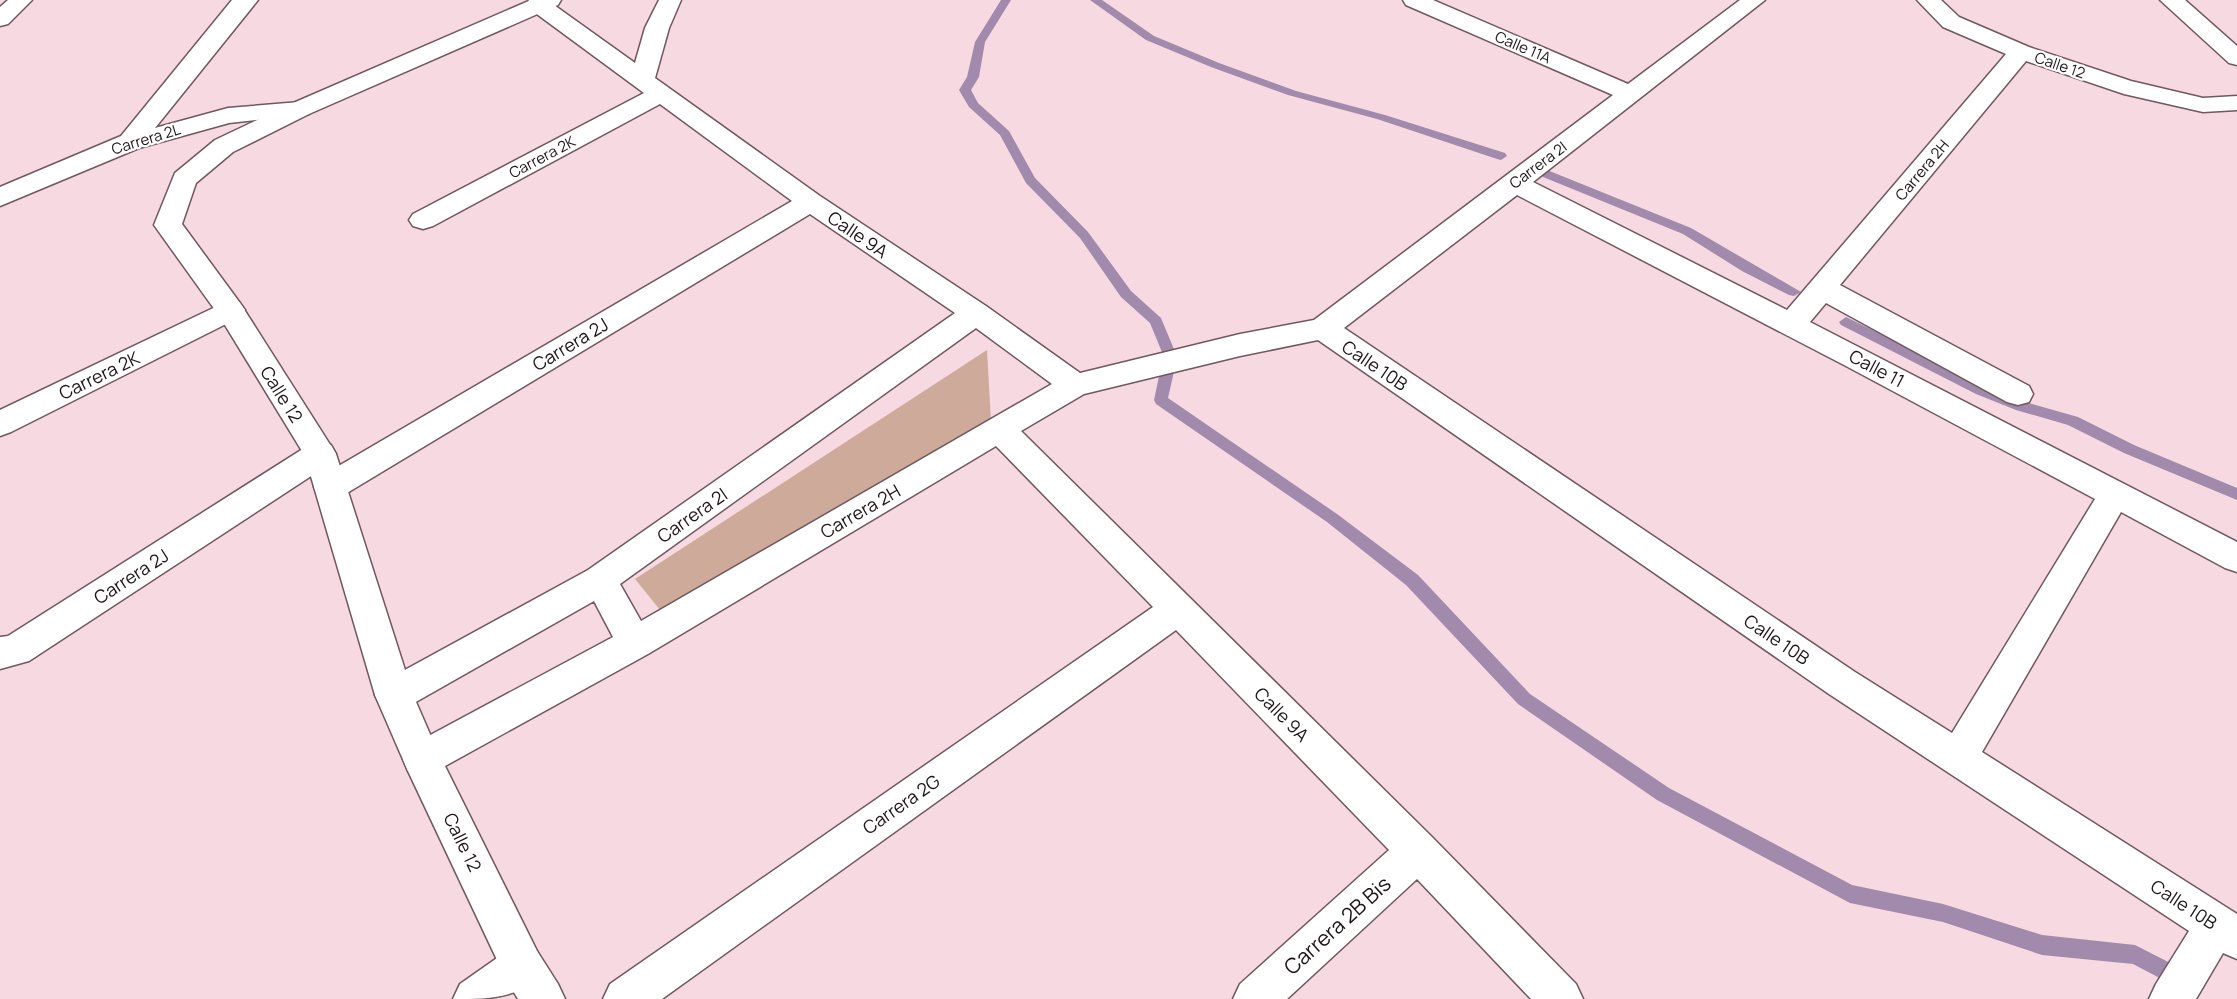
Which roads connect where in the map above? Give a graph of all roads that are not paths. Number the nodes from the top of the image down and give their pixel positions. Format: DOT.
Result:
graph roads {
  1 [pos="21,0"];
  2 [pos="670,0"];
  3 [pos="1414,0"];
  4 [pos="1754,0"];
  5 [pos="1928,0"];
  6 [pos="2171,0"];
  7 [pos="247,1"];
  8 [pos="544,2"];
  9 [pos="0,19"];
  10 [pos="2021,52"];
  11 [pos="2237,58"];
  12 [pos="653,86"];
  13 [pos="1631,94"];
  14 [pos="2237,103"];
  15 [pos="300,109"];
  16 [pos="130,141"];
  17 [pos="1515,183"];
  18 [pos="0,197"];
  19 [pos="811,202"];
  20 [pos="423,220"];
  21 [pos="1824,289"];
  22 [pos="230,310"];
  23 [pos="976,313"];
  24 [pos="1792,324"];
  25 [pos="1323,329"];
  26 [pos="1075,386"];
  27 [pos="2018,394"];
  28 [pos="0,424"];
  29 [pos="1000,430"];
  30 [pos="320,454"];
  31 [pos="330,487"];
  32 [pos="2115,494"];
  33 [pos="2237,558"];
  34 [pos="600,580"];
  35 [pos="1178,609"];
  36 [pos="635,643"];
  37 [pos="5,659"];
  38 [pos="394,695"];
  39 [pos="1958,758"];
  40 [pos="422,759"];
  41 [pos="1418,851"];
  42 [pos="2227,931"];
  43 [pos="532,982"];
  44 [pos="475,999"];
  45 [pos="626,999"];
  46 [pos="1255,999"];
  47 [pos="1562,999"];
  48 [pos="2171,999"];
  1 -- 9 [label="street"];
  2 -- 12 [label="street"];
  3 -- 13 [label="street, Calle 11A"];
  4 -- 13 [label="street, Carrera 2I"];
  5 -- 10 [label="street, Calle 12"];
  6 -- 11 [label="street"];
  7 -- 16 [label="street"];
  8 -- 12 [label="street, Calle 9A"];
  8 -- 15 [label="street, Calle 12"];
  10 -- 14 [label="street, Calle 12"];
  10 -- 21 [label="street, Carrera 2H"];
  12 -- 19 [label="street, Calle 9A"];
  12 -- 20 [label="street, Carrera 2K"];
  13 -- 17 [label="street, Carrera 2I"];
  15 -- 16 [label="street, Carrera 2L"];
  15 -- 22 [label="street, Calle 12"];
  16 -- 18 [label="street, Carrera 2L"];
  17 -- 24 [label="street, Calle 11"];
  17 -- 25 [label="street, Carrera 2I"];
  19 -- 23 [label="street, Calle 9A"];
  19 -- 31 [label="street, Carrera 2J"];
  21 -- 24 [label="street, Carrera 2H"];
  21 -- 27 [label="street"];
  22 -- 28 [label="street, Carrera 2K"];
  22 -- 30 [label="street, Calle 12"];
  23 -- 26 [label="street, Calle 9A"];
  23 -- 34 [label="street, Carrera 2I"];
  24 -- 32 [label="street, Calle 11"];
  25 -- 26 [label="street, Carrera 2H"];
  25 -- 39 [label="street, Calle 10B"];
  26 -- 29 [label="street, Carrera 2H"];
  29 -- 35 [label="street, Calle 9A"];
  29 -- 36 [label="street, Carrera 2H"];
  30 -- 31 [label="street, Calle 12"];
  30 -- 37 [label="street, Carrera 2J"];
  31 -- 38 [label="street, Calle 12"];
  32 -- 33 [label="street, Calle 11"];
  32 -- 39 [label="street"];
  34 -- 36 [label="street"];
  34 -- 38 [label="street, Carrera 2I"];
  35 -- 41 [label="street, Calle 9A"];
  35 -- 45 [label="street, Carrera 2G"];
  36 -- 40 [label="street, Carrera 2H"];
  38 -- 40 [label="street, Calle 12"];
  39 -- 42 [label="street, Calle 10B"];
  40 -- 43 [label="street, Calle 12"];
  41 -- 46 [label="street, Carrera 2B Bis"];
  41 -- 47 [label="street, Calle 9A"];
  42 -- 48 [label="street"];
  43 -- 44 [label="street"];
}
